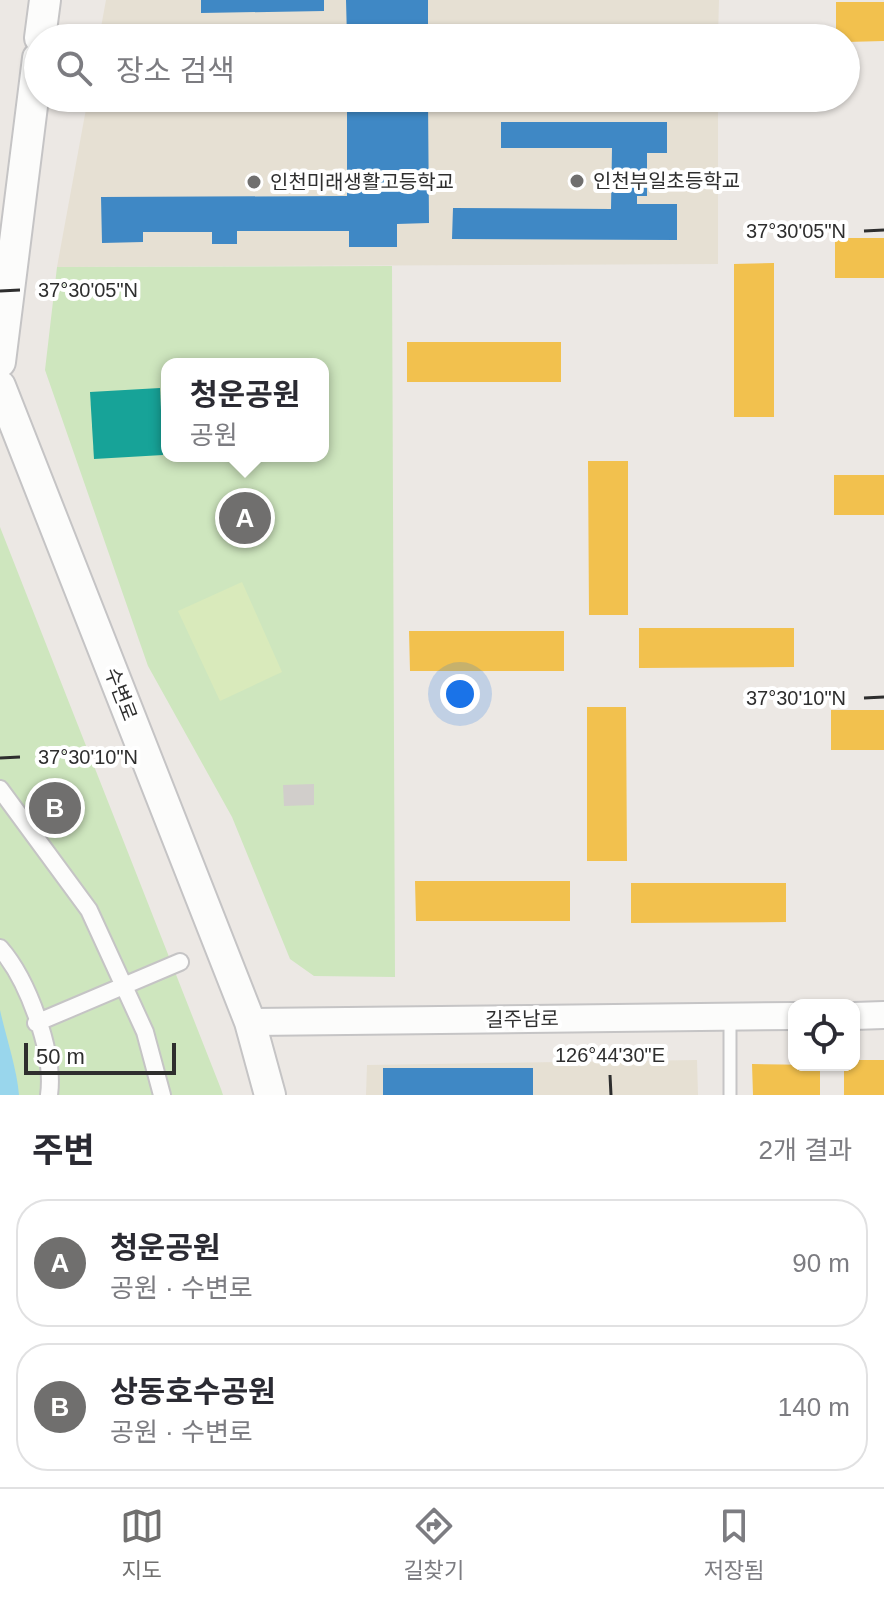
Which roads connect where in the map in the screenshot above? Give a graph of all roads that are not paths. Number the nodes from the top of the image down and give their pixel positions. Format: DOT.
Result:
graph roads {
  1 [pos="45,0"];
  2 [pos="42,24"];
  3 [pos="31,112"];
  4 [pos="0,362"];
  5 [pos="0,386"];
  6 [pos="0,789"];
  7 [pos="0,948"];
  8 [pos="180,962"];
  9 [pos="123,987"];
  10 [pos="884,1015"];
  11 [pos="788,1016"];
  12 [pos="860,1016"];
  13 [pos="730,1017"];
  14 [pos="250,1022"];
  15 [pos="36,1023"];
  16 [pos="49,1095"];
  17 [pos="162,1095"];
  18 [pos="270,1095"];
  19 [pos="730,1095"];
  1 -- 2 [label="main road"];
  3 -- 4 [label="main road"];
  5 -- 14 [label="main road, 수변로"];
  6 -- 9 [label="street"];
  7 -- 15 [label="street"];
  8 -- 9 [label="street"];
  9 -- 15 [label="street"];
  9 -- 17 [label="street"];
  10 -- 12 [label="street"];
  11 -- 13 [label="street, 길주남로"];
  13 -- 14 [label="street, 길주남로"];
  13 -- 19 [label="lane"];
  14 -- 18 [label="main road, 수변로"];
  15 -- 16 [label="street"];
}
